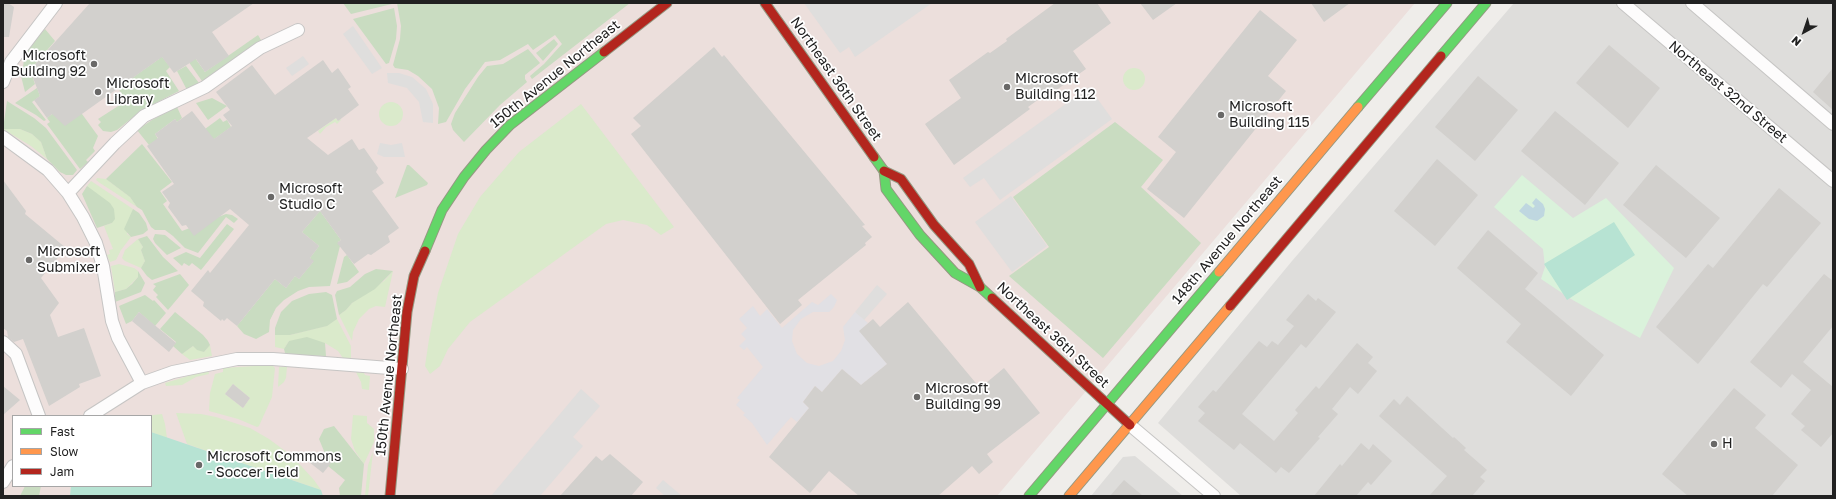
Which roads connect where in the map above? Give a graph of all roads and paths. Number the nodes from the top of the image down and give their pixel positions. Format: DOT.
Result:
graph roads {
  1 [pos="56,3"];
  2 [pos="667,3"];
  3 [pos="765,3"];
  4 [pos="1447,3"];
  5 [pos="1486,3"];
  6 [pos="1623,3"];
  7 [pos="1692,3"];
  8 [pos="298,30"];
  9 [pos="3,82"];
  10 [pos="1833,124"];
  11 [pos="3,137"];
  12 [pos="884,171"];
  13 [pos="1833,181"];
  14 [pos="68,193"];
  15 [pos="980,287"];
  16 [pos="3,342"];
  17 [pos="402,369"];
  18 [pos="142,383"];
  19 [pos="1106,404"];
  20 [pos="39,415"];
  21 [pos="92,415"];
  22 [pos="1130,425"];
  23 [pos="12,468"];
  24 [pos="3,482"];
  25 [pos="390,496"];
  26 [pos="1029,496"];
  27 [pos="1069,496"];
  28 [pos="1214,496"];
  1 -- 9 [label="street"];
  2 -- 17 [label="street, 150th Avenue Northeast"];
  3 -- 12 [label="street, Northeast 36th Street"];
  4 -- 19 [label="street, 148th Avenue Northeast"];
  5 -- 22 [label="street"];
  6 -- 13 [label="street, Northeast 32nd Street"];
  7 -- 10 [label="street"];
  8 -- 14 [label="street"];
  11 -- 14 [label="street"];
  12 -- 15 [label="street, Northeast 36th Street"];
  12 -- 15 [label="street, Northeast 36th Street"];
  14 -- 18 [label="street"];
  15 -- 19 [label="street, Northeast 36th Street"];
  16 -- 20 [label="street"];
  17 -- 18 [label="street"];
  17 -- 25 [label="street, 150th Avenue Northeast"];
  18 -- 21 [label="street"];
  19 -- 22 [label="street, Northeast 36th Street"];
  19 -- 26 [label="street, 148th Avenue Northeast"];
  22 -- 27 [label="street"];
  22 -- 28 [label="street"];
  23 -- 24 [label="street"];
}
